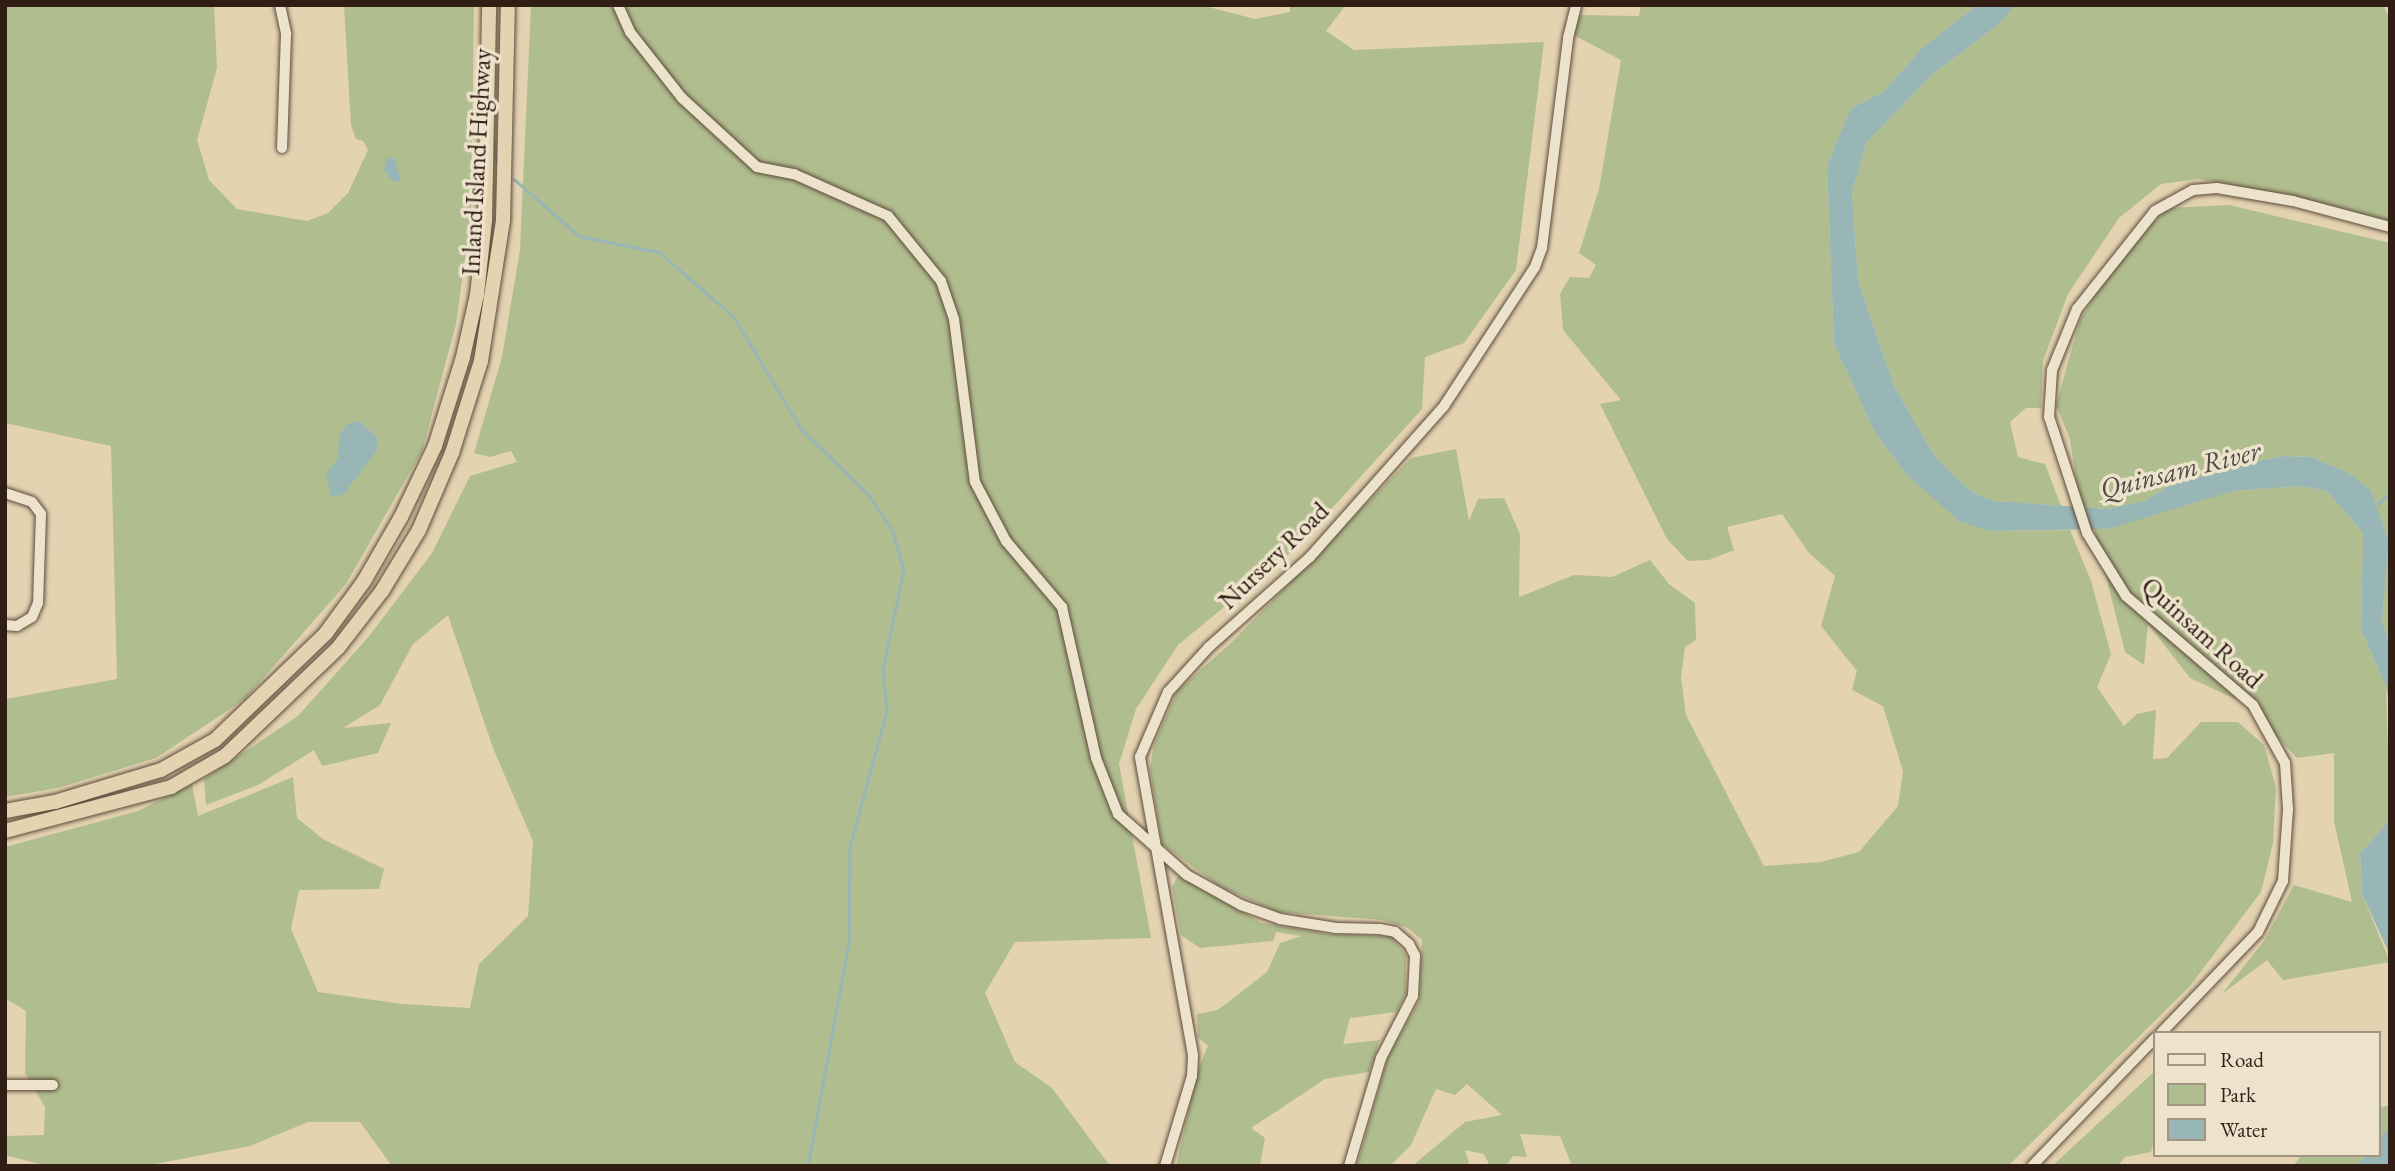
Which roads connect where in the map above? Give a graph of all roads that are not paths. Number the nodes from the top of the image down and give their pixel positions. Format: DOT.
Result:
graph roads {
  1 [pos="280,5"];
  2 [pos="489,5"];
  3 [pos="508,5"];
  4 [pos="618,5"];
  5 [pos="1576,5"];
  6 [pos="282,148"];
  7 [pos="2390,228"];
  8 [pos="5,493"];
  9 [pos="5,625"];
  10 [pos="5,811"];
  11 [pos="5,831"];
  12 [pos="1158,850"];
  13 [pos="2163,1031"];
  14 [pos="2154,1039"];
  15 [pos="5,1085"];
  16 [pos="53,1085"];
  17 [pos="1165,1166"];
  18 [pos="1349,1166"];
  19 [pos="2032,1166"];
  1 -- 6 [label="street"];
  2 -- 10 [label="highway, Inland Island Highway"];
  3 -- 11 [label="highway, Inland Island Highway"];
  4 -- 12 [label="street"];
  5 -- 12 [label="street, Nursery Road"];
  7 -- 13 [label="street, Quinsam Road"];
  8 -- 9 [label="street"];
  12 -- 17 [label="street, Nursery Road"];
  12 -- 18 [label="street"];
  14 -- 19 [label="street"];
  15 -- 16 [label="street"];
}
